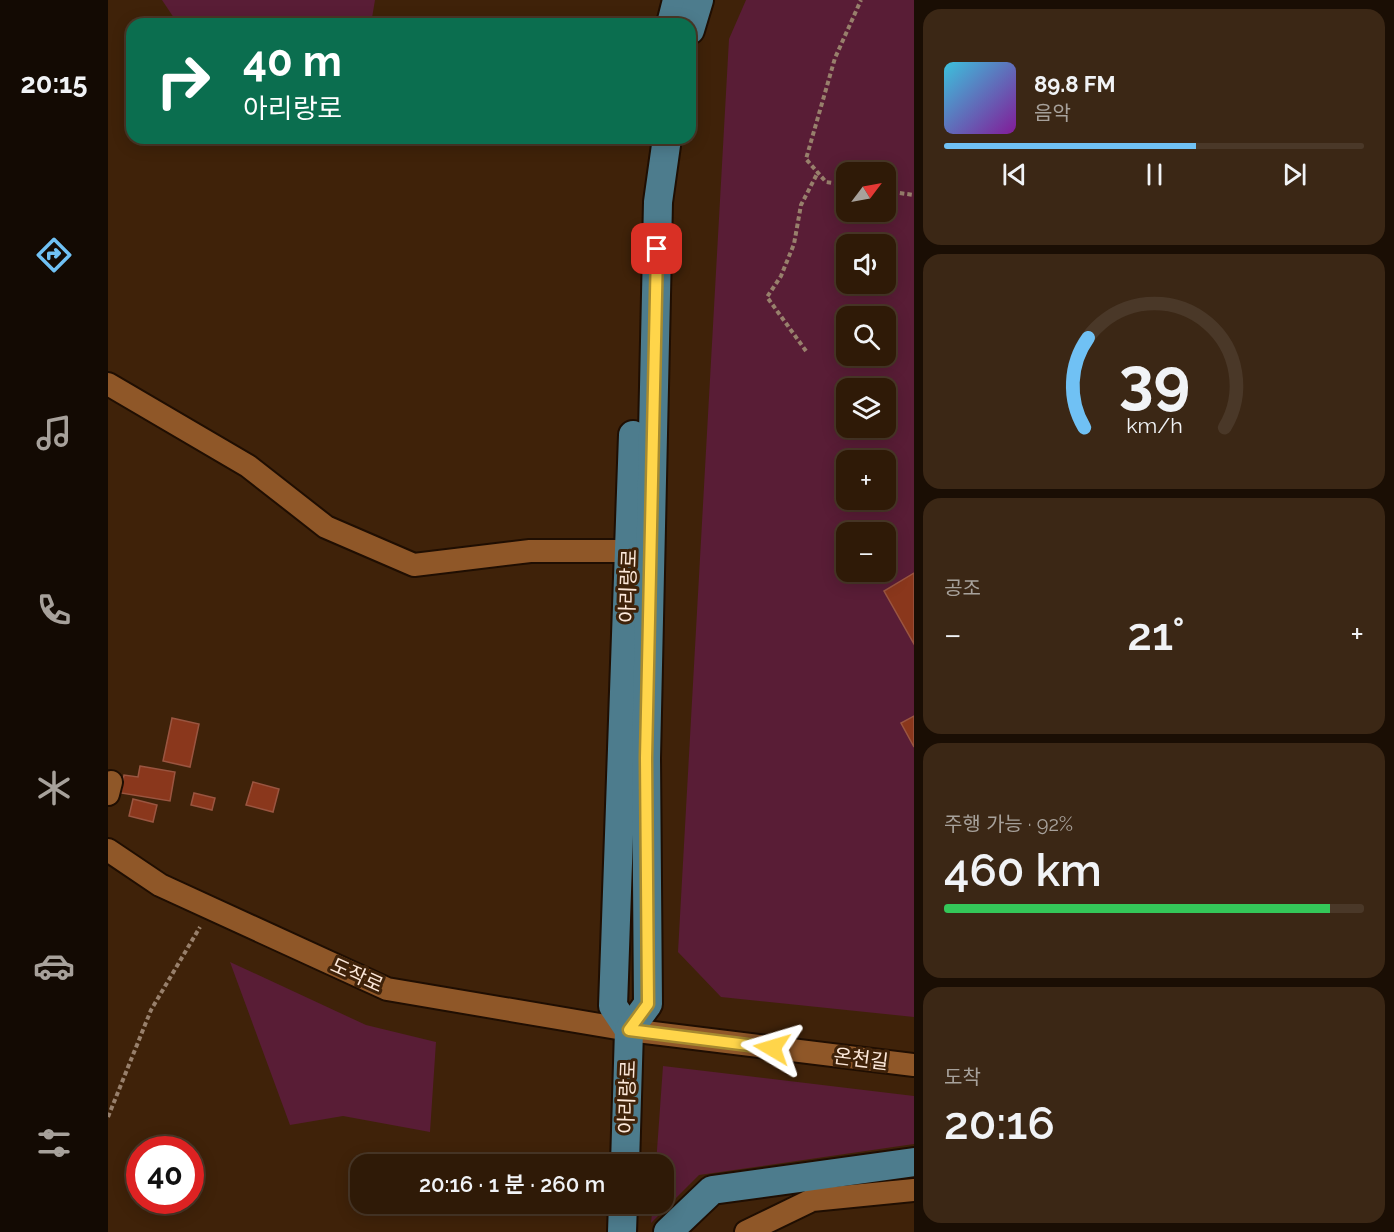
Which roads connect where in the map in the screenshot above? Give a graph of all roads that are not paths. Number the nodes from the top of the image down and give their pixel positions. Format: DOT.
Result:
graph roads {
  1 [pos="677,0"];
  2 [pos="699,0"];
  3 [pos="672,18"];
  4 [pos="694,18"];
  5 [pos="649,144"];
  6 [pos="666,144"];
  7 [pos="108,384"];
  8 [pos="629,551"];
  9 [pos="108,850"];
  10 [pos="629,1030"];
  11 [pos="914,1065"];
  12 [pos="625,1154"];
  13 [pos="914,1162"];
  14 [pos="914,1190"];
  15 [pos="623,1214"];
  16 [pos="622,1232"];
  17 [pos="669,1232"];
  18 [pos="746,1232"];
  1 -- 3 [label="main road"];
  2 -- 4 [label="main road"];
  5 -- 8 [label="main road, 아리랑로"];
  6 -- 10 [label="main road, 아리랑로"];
  7 -- 8 [label="street"];
  8 -- 10 [label="main road, 아리랑로"];
  9 -- 10 [label="street, 도작로"];
  10 -- 11 [label="street, 온천길"];
  10 -- 12 [label="main road, 아리랑로"];
  13 -- 17 [label="main road"];
  14 -- 18 [label="street"];
  15 -- 16 [label="main road"];
}
